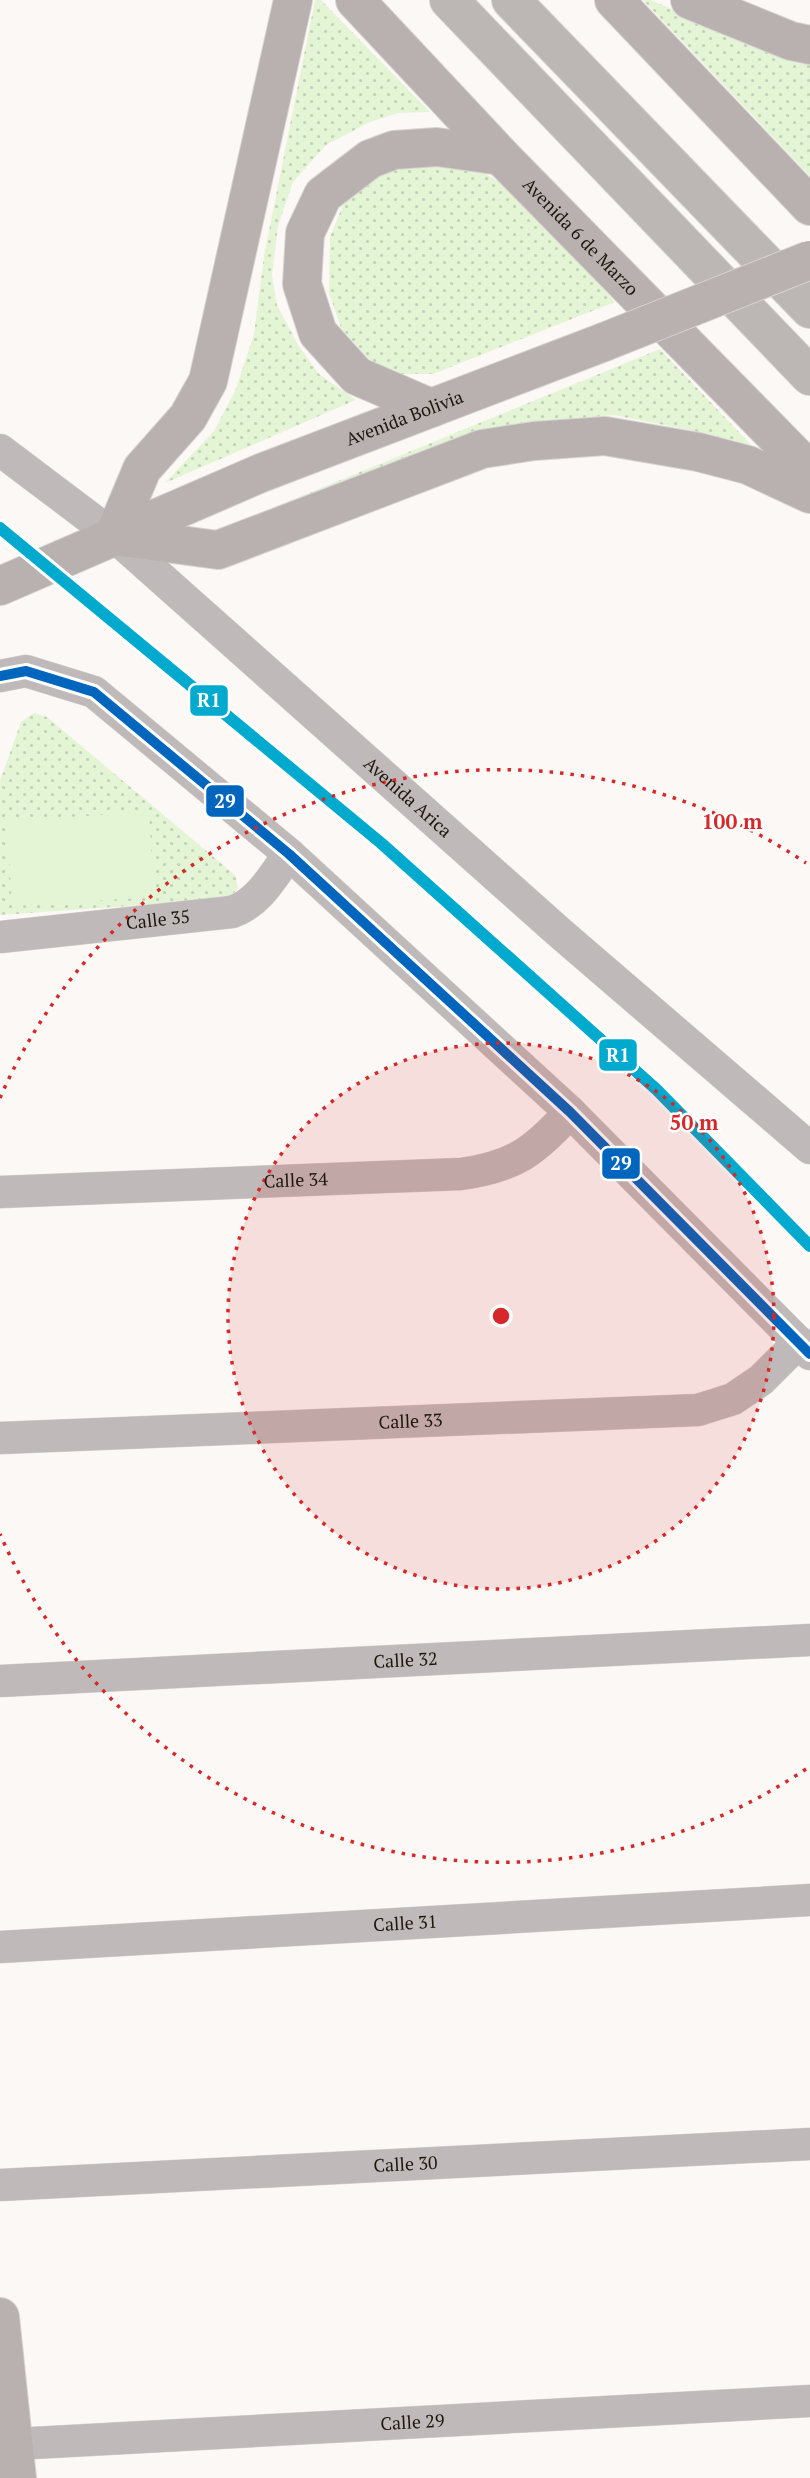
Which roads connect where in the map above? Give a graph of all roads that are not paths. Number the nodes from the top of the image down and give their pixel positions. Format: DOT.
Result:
graph roads {
  1 [pos="293,0"];
  2 [pos="355,0"];
  3 [pos="449,0"];
  4 [pos="512,0"];
  5 [pos="614,0"];
  6 [pos="690,0"];
  7 [pos="810,45"];
  8 [pos="500,156"];
  9 [pos="810,206"];
  10 [pos="810,260"];
  11 [pos="810,309"];
  12 [pos="810,376"];
  13 [pos="431,408"];
  14 [pos="0,450"];
  15 [pos="810,471"];
  16 [pos="810,494"];
  17 [pos="114,536"];
  18 [pos="0,586"];
  19 [pos="0,677"];
  20 [pos="289,853"];
  21 [pos="0,937"];
  22 [pos="569,1112"];
  23 [pos="810,1148"];
  24 [pos="0,1192"];
  25 [pos="805,1348"];
  26 [pos="0,1438"];
  27 [pos="810,1640"];
  28 [pos="0,1681"];
  29 [pos="810,1900"];
  30 [pos="0,1947"];
  31 [pos="810,2144"];
  32 [pos="0,2185"];
  33 [pos="0,2317"];
  34 [pos="810,2400"];
  35 [pos="15,2461"];
  1 -- 17 [label="main road"];
  2 -- 8 [label="main road, Avenida 6 de Marzo"];
  3 -- 12 [label="highway"];
  4 -- 11 [label="highway"];
  5 -- 9 [label="main road"];
  6 -- 7 [label="main road"];
  8 -- 13 [label="main road"];
  8 -- 15 [label="main road, Avenida 6 de Marzo"];
  10 -- 13 [label="main road, Avenida Bolivia, bridge"];
  13 -- 17 [label="main road, Avenida Bolivia"];
  14 -- 17 [label="street, Avenida Arica"];
  16 -- 17 [label="main road"];
  17 -- 18 [label="main road, Avenida Bolivia"];
  17 -- 23 [label="street, Avenida Arica"];
  19 -- 20 [label="street"];
  20 -- 21 [label="street, Calle 35"];
  20 -- 22 [label="street"];
  22 -- 24 [label="street, Calle 34"];
  22 -- 25 [label="street"];
  25 -- 26 [label="street, Calle 33"];
  27 -- 28 [label="street, Calle 32"];
  29 -- 30 [label="street, Calle 31"];
  31 -- 32 [label="street, Calle 30"];
  33 -- 35 [label="main road"];
  34 -- 35 [label="street, Calle 29"];
}
